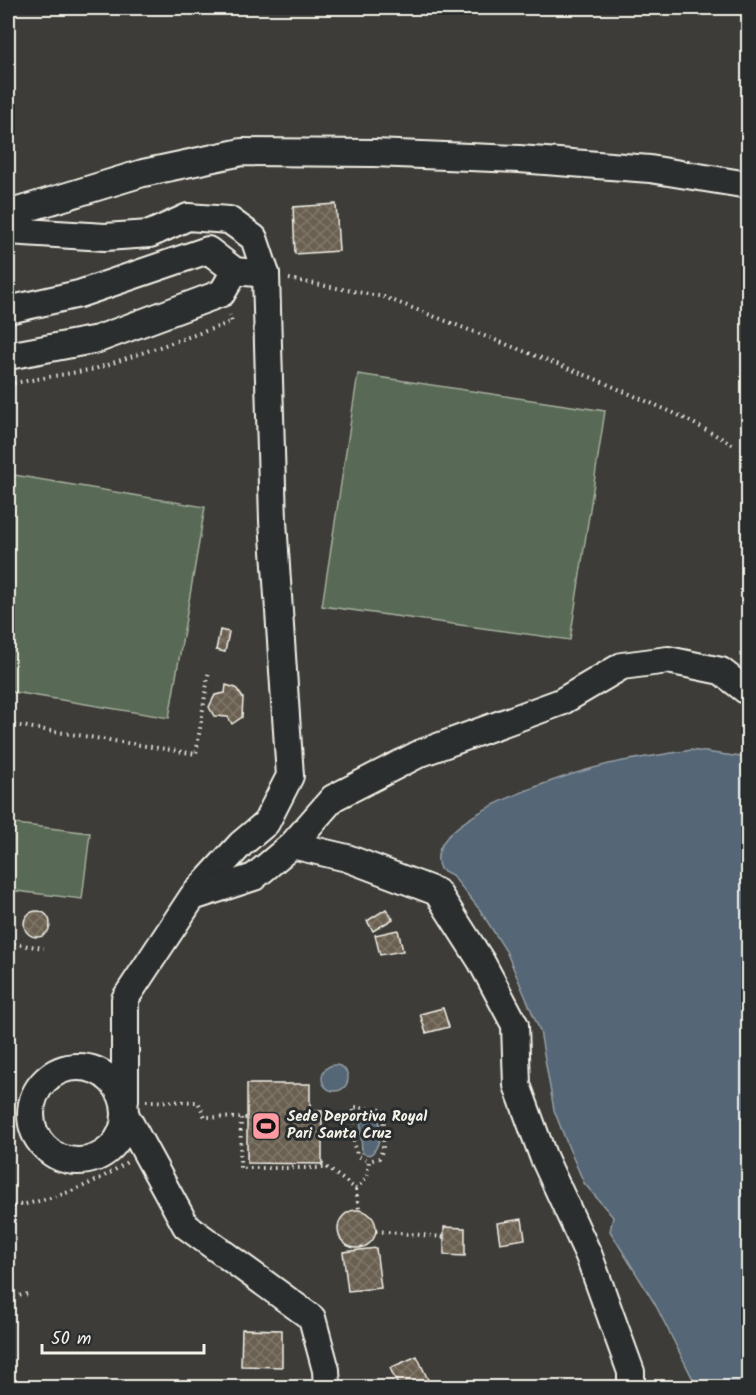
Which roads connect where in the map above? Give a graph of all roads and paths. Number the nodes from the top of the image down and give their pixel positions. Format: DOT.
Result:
graph roads {
  1 [pos="748,185"];
  2 [pos="8,214"];
  3 [pos="8,231"];
  4 [pos="235,271"];
  5 [pos="266,274"];
  6 [pos="8,310"];
  7 [pos="8,357"];
  8 [pos="736,446"];
  9 [pos="209,670"];
  10 [pos="748,692"];
  11 [pos="8,724"];
  12 [pos="292,845"];
  13 [pos="10,896"];
  14 [pos="193,896"];
  15 [pos="8,923"];
  16 [pos="8,943"];
  17 [pos="44,948"];
  18 [pos="19,1103"];
  19 [pos="125,1108"];
  20 [pos="241,1118"];
  21 [pos="247,1118"];
  22 [pos="145,1150"];
  23 [pos="369,1161"];
  24 [pos="322,1164"];
  25 [pos="329,1168"];
  26 [pos="356,1189"];
  27 [pos="8,1207"];
  28 [pos="359,1210"];
  29 [pos="376,1231"];
  30 [pos="444,1237"];
  31 [pos="28,1294"];
  32 [pos="8,1298"];
  33 [pos="327,1388"];
  34 [pos="631,1388"];
  1 -- 2 [label="street"];
  3 -- 5 [label="street"];
  4 -- 5 [label="street"];
  4 -- 6 [label="street"];
  4 -- 7 [label="street"];
  5 -- 8 [label="path"];
  5 -- 14 [label="street"];
  9 -- 11 [label="path"];
  10 -- 12 [label="street"];
  12 -- 14 [label="street"];
  12 -- 34 [label="street"];
  13 -- 15 [label="path"];
  14 -- 19 [label="street"];
  16 -- 17 [label="path"];
  18 -- 19 [label="street"];
  18 -- 19 [label="street"];
  19 -- 20 [label="path"];
  19 -- 22 [label="street"];
  20 -- 21 [label="path"];
  20 -- 25 [label="path"];
  22 -- 27 [label="path"];
  22 -- 33 [label="street"];
  23 -- 23 [label="path"];
  23 -- 26 [label="path"];
  24 -- 25 [label="path"];
  25 -- 26 [label="path"];
  26 -- 28 [label="path"];
  29 -- 30 [label="path"];
  31 -- 32 [label="path"];
}
